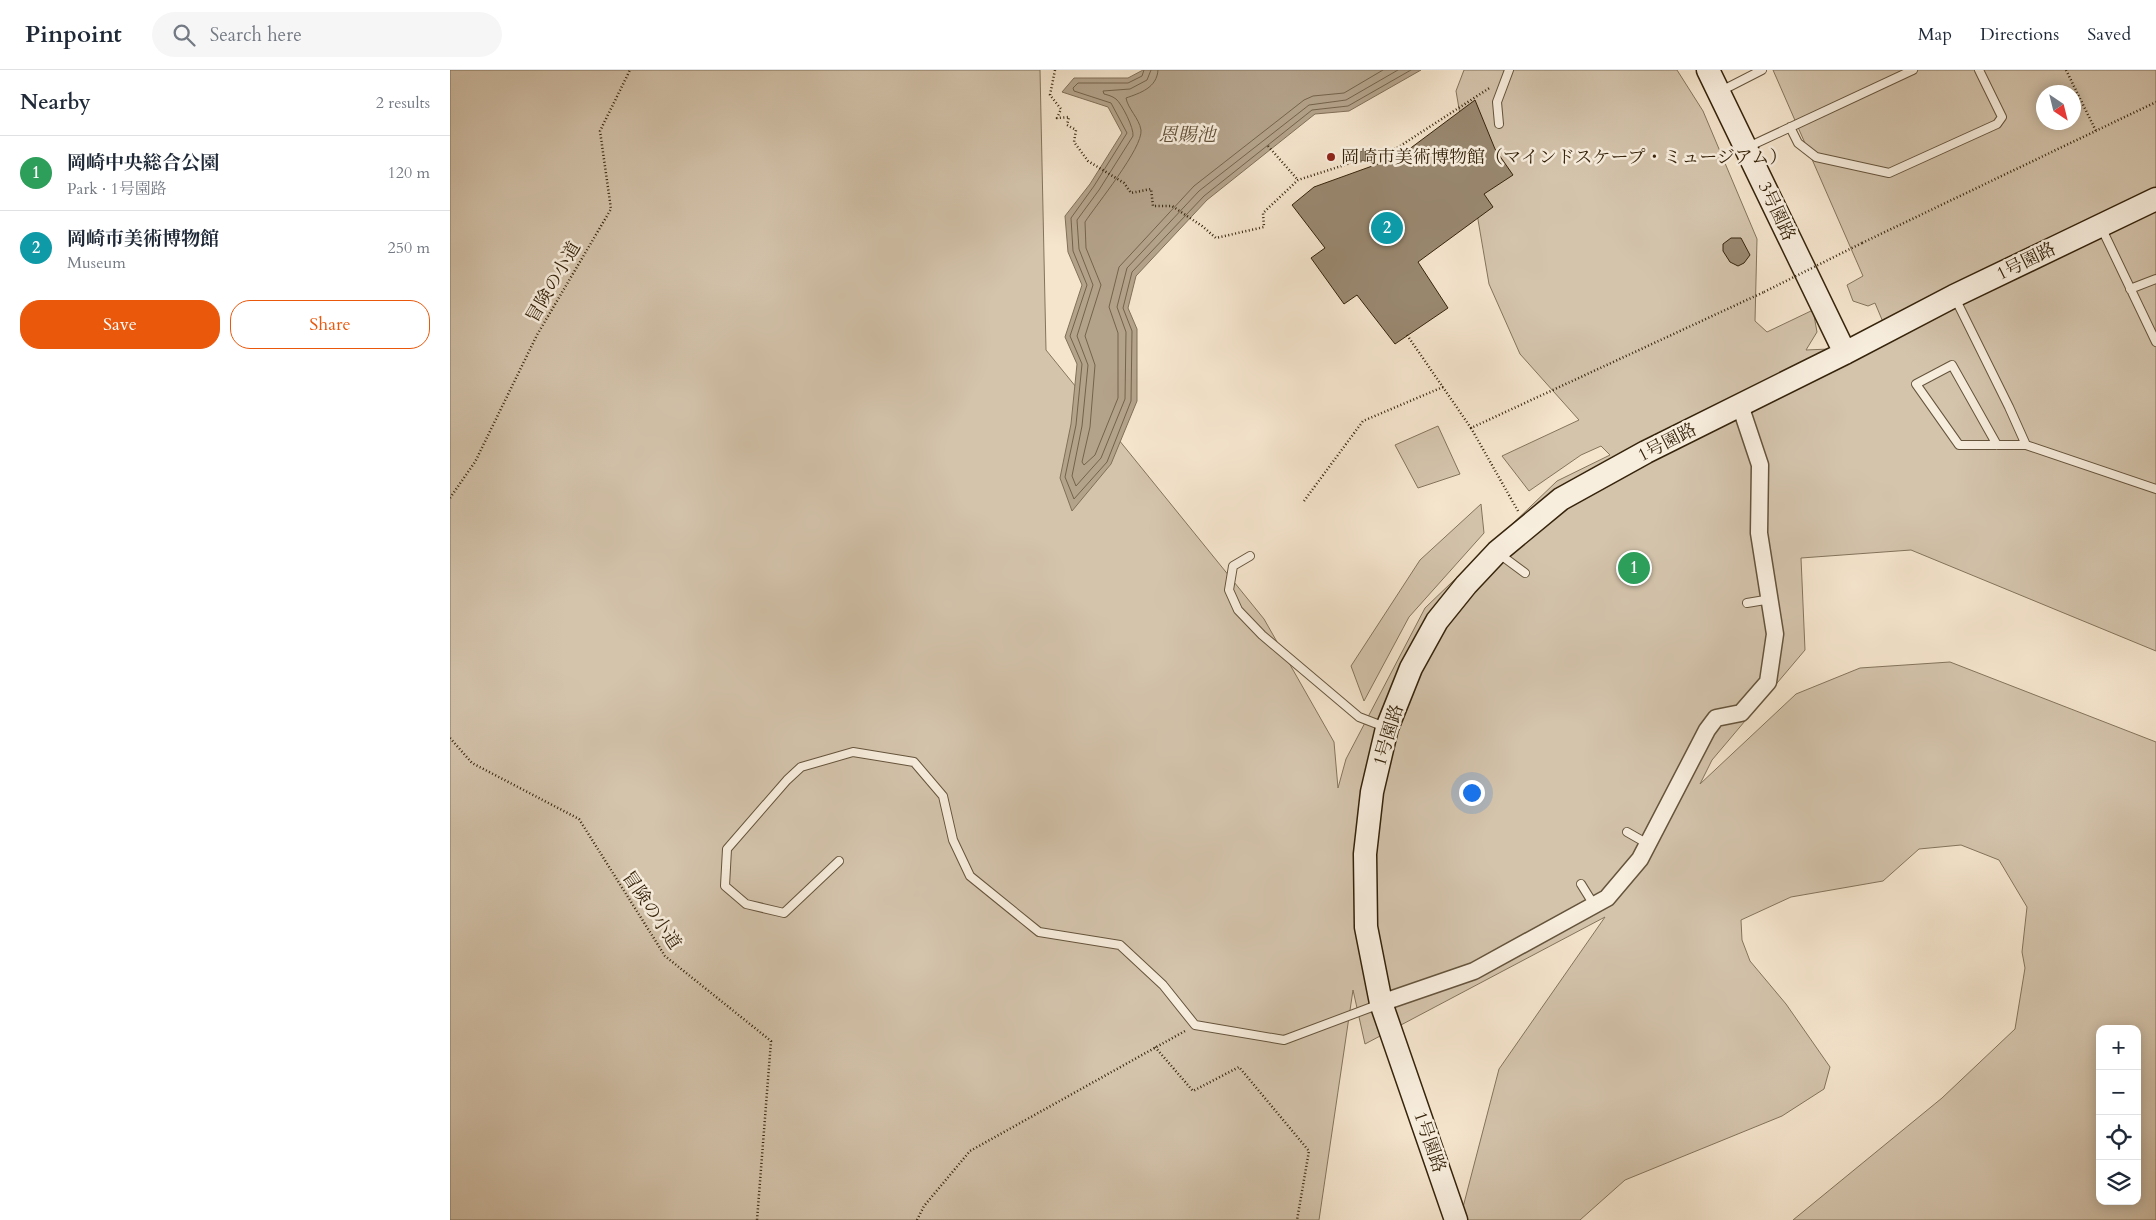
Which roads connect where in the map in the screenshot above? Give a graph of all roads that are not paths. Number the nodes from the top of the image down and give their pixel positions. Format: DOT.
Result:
graph roads {
  1 [pos="1708,70"];
  2 [pos="1762,70"];
  3 [pos="1913,70"];
  4 [pos="1979,70"];
  5 [pos="1508,74"];
  6 [pos="1719,92"];
  7 [pos="1499,124"];
  8 [pos="1790,127"];
  9 [pos="1747,148"];
  10 [pos="2156,199"];
  11 [pos="2100,225"];
  12 [pos="2156,278"];
  13 [pos="2130,289"];
  14 [pos="1954,296"];
  15 [pos="2156,342"];
  16 [pos="1845,353"];
  17 [pos="1740,405"];
  18 [pos="2026,444"];
  19 [pos="1997,445"];
  20 [pos="2156,489"];
  21 [pos="1497,552"];
  22 [pos="1250,556"];
  23 [pos="1524,573"];
  24 [pos="1771,598"];
  25 [pos="1747,603"];
  26 [pos="1387,728"];
  27 [pos="1627,832"];
  28 [pos="1648,844"];
  29 [pos="839,861"];
  30 [pos="1581,884"];
  31 [pos="1594,905"];
  32 [pos="1382,1003"];
  33 [pos="1456,1220"];
  1 -- 6 [label="street, 3号園路"];
  2 -- 6 [label="lane"];
  3 -- 8 [label="lane"];
  4 -- 8 [label="lane"];
  5 -- 7 [label="lane"];
  6 -- 9 [label="street, 3号園路"];
  8 -- 9 [label="lane"];
  9 -- 16 [label="street, 3号園路"];
  10 -- 11 [label="street, 1号園路"];
  11 -- 13 [label="lane"];
  11 -- 14 [label="street, 1号園路"];
  12 -- 13 [label="lane"];
  13 -- 15 [label="lane"];
  14 -- 16 [label="street, 1号園路"];
  14 -- 18 [label="lane"];
  16 -- 17 [label="street, 1号園路"];
  17 -- 21 [label="street, 1号園路"];
  17 -- 24 [label="street"];
  18 -- 19 [label="lane"];
  18 -- 20 [label="lane"];
  19 -- 19 [label="lane"];
  21 -- 23 [label="lane"];
  21 -- 26 [label="street, 1号園路"];
  22 -- 26 [label="lane"];
  24 -- 25 [label="lane"];
  24 -- 28 [label="street"];
  26 -- 32 [label="street, 1号園路"];
  27 -- 28 [label="lane"];
  28 -- 31 [label="street"];
  29 -- 32 [label="lane"];
  30 -- 31 [label="lane"];
  31 -- 32 [label="street"];
  32 -- 33 [label="street, 1号園路"];
}
